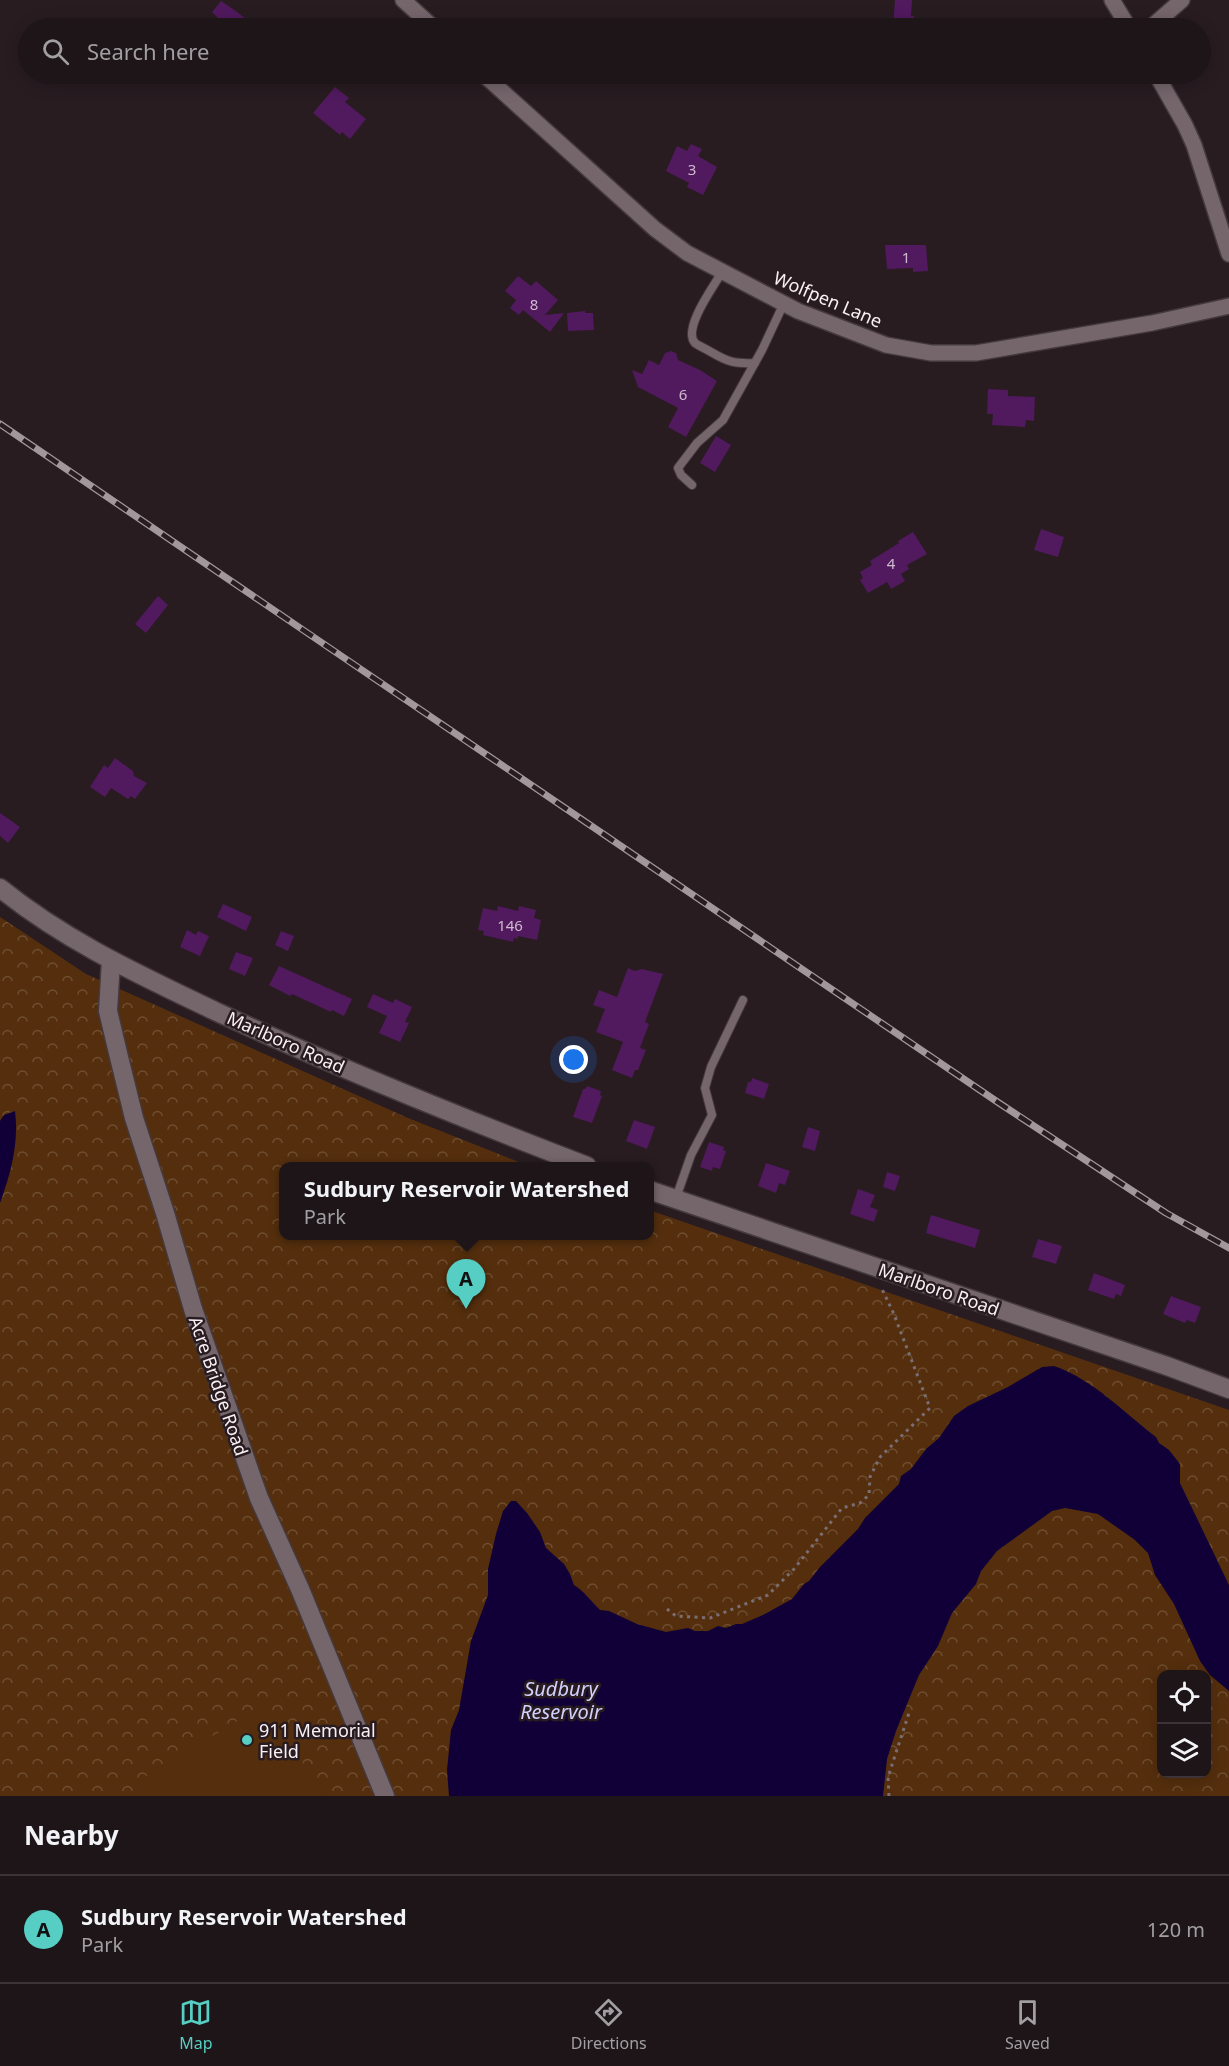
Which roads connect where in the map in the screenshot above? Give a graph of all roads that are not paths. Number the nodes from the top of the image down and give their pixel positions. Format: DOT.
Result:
graph roads {
  1 [pos="403,0"];
  2 [pos="1112,0"];
  3 [pos="1182,0"];
  4 [pos="423,18"];
  5 [pos="1123,18"];
  6 [pos="1161,18"];
  7 [pos="494,84"];
  8 [pos="1161,84"];
  9 [pos="1229,254"];
  10 [pos="722,272"];
  11 [pos="784,303"];
  12 [pos="1229,306"];
  13 [pos="755,363"];
  14 [pos="692,485"];
  15 [pos="0,888"];
  16 [pos="111,960"];
  17 [pos="743,1000"];
  18 [pos="574,1162"];
  19 [pos="654,1192"];
  20 [pos="675,1200"];
  21 [pos="1229,1389"];
  22 [pos="385,1796"];
  1 -- 4 [label="street"];
  2 -- 5 [label="street"];
  3 -- 6 [label="street"];
  7 -- 10 [label="street, Wolfpen Lane"];
  8 -- 9 [label="street"];
  10 -- 11 [label="street, Wolfpen Lane"];
  10 -- 13 [label="lane"];
  11 -- 12 [label="street, Wolfpen Lane"];
  11 -- 13 [label="lane"];
  13 -- 14 [label="lane"];
  15 -- 16 [label="main road, Marlboro Road"];
  16 -- 18 [label="main road, Marlboro Road"];
  16 -- 22 [label="main road, Acre Bridge Road"];
  17 -- 20 [label="lane"];
  19 -- 20 [label="main road, Marlboro Road"];
  20 -- 21 [label="main road, Marlboro Road"];
}
